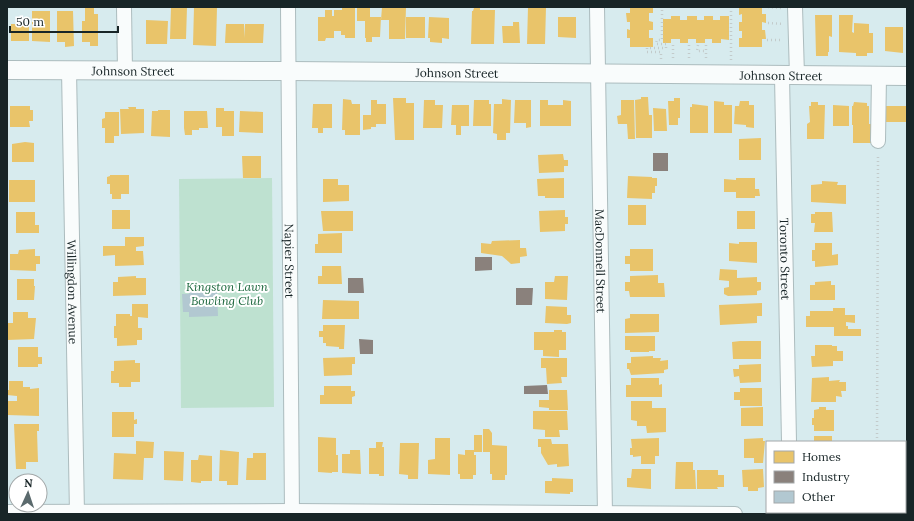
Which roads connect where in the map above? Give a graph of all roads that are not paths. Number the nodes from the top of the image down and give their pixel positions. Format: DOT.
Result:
graph roads {
  1 [pos="124,7"];
  2 [pos="288,7"];
  3 [pos="597,7"];
  4 [pos="789,7"];
  5 [pos="7,70"];
  6 [pos="70,70"];
  7 [pos="125,71"];
  8 [pos="289,71"];
  9 [pos="598,74"];
  10 [pos="790,76"];
  11 [pos="879,76"];
  12 [pos="907,76"];
  13 [pos="878,141"];
  14 [pos="789,441"];
  15 [pos="7,512"];
  16 [pos="77,513"];
  17 [pos="292,513"];
  18 [pos="605,513"];
  19 [pos="735,514"];
  1 -- 7 [label="street"];
  2 -- 8 [label="street, Napier Street"];
  3 -- 9 [label="street, MacDonnell Street"];
  4 -- 10 [label="street, Toronto Street"];
  5 -- 6 [label="main road, Johnson Street"];
  6 -- 7 [label="main road, Johnson Street"];
  6 -- 16 [label="street, Willingdon Avenue"];
  7 -- 8 [label="main road, Johnson Street"];
  8 -- 9 [label="main road, Johnson Street"];
  8 -- 17 [label="street, Napier Street"];
  9 -- 10 [label="main road, Johnson Street"];
  9 -- 18 [label="street, MacDonnell Street"];
  10 -- 11 [label="main road, Johnson Street"];
  10 -- 14 [label="street, Toronto Street"];
  11 -- 12 [label="main road, Johnson Street"];
  11 -- 13 [label="street"];
  15 -- 16 [label="street"];
  16 -- 17 [label="street"];
  17 -- 18 [label="street"];
  18 -- 19 [label="street"];
}
